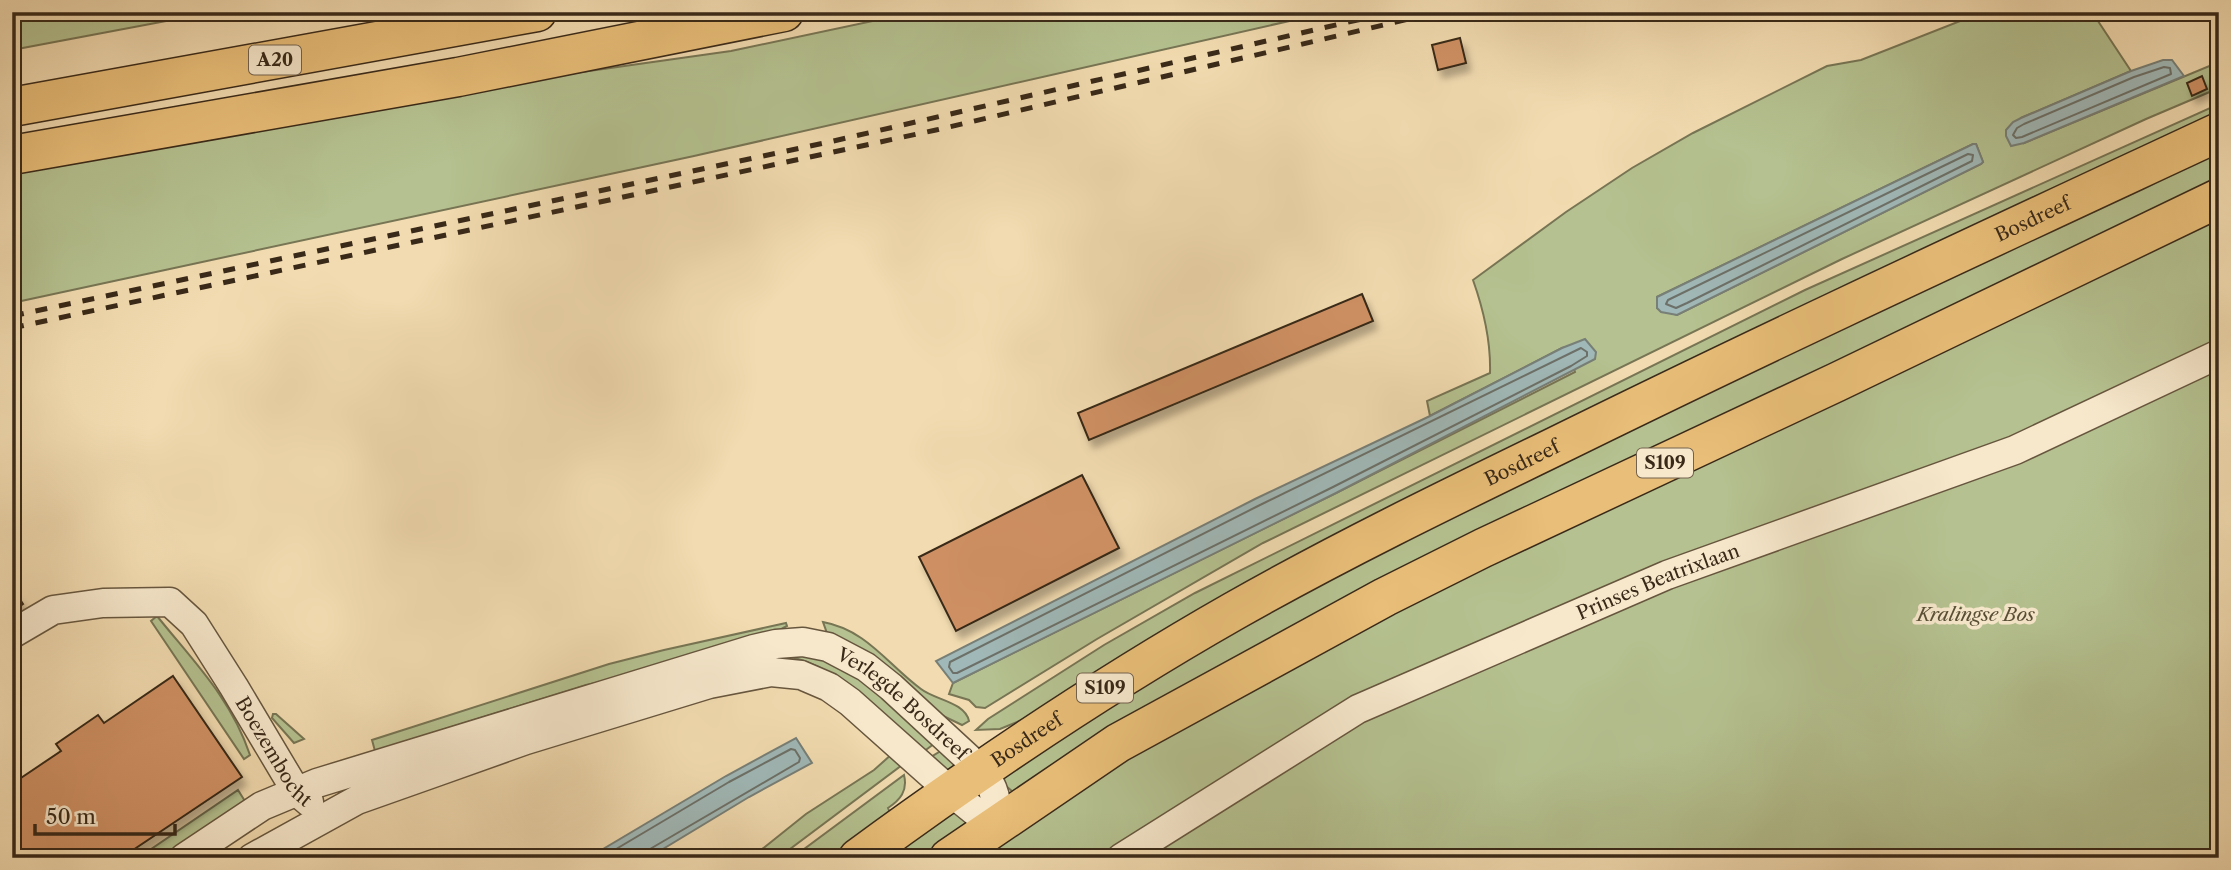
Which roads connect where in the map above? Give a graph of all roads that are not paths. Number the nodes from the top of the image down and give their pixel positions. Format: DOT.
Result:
graph roads {
  1 [pos="537,12"];
  2 [pos="784,12"];
  3 [pos="12,107"];
  4 [pos="2219,132"];
  5 [pos="12,155"];
  6 [pos="2219,198"];
  7 [pos="2219,354"];
  8 [pos="12,634"];
  9 [pos="966,781"];
  10 [pos="306,787"];
  11 [pos="326,816"];
  12 [pos="998,823"];
  13 [pos="184,858"];
  14 [pos="252,858"];
  15 [pos="858,858"];
  16 [pos="949,858"];
  17 [pos="1121,858"];
  1 -- 3 [label="highway, A20"];
  2 -- 5 [label="highway"];
  4 -- 9 [label="highway, Bosdreef / S109"];
  6 -- 12 [label="highway, S109"];
  7 -- 17 [label="street, Prinses Beatrixlaan"];
  8 -- 10 [label="street, Boezembocht"];
  9 -- 10 [label="street, Verlegde Bosdreef"];
  9 -- 11 [label="street, Verlegde Bosdreef"];
  9 -- 12 [label="street, Verlegde Bosdreef"];
  9 -- 15 [label="highway, Bosdreef / S109"];
  10 -- 11 [label="street, Boezembocht"];
  10 -- 13 [label="street, Verlegde Bosdreef"];
  11 -- 14 [label="street, Verlegde Bosdreef"];
  12 -- 16 [label="highway, S109"];
}
